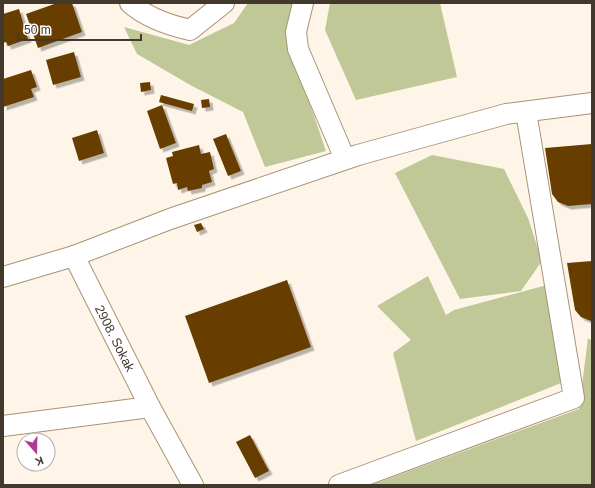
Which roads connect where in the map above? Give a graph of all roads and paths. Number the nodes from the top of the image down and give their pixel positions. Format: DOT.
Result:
graph roads {
  1 [pos="130,3"];
  2 [pos="224,3"];
  3 [pos="303,3"];
  4 [pos="592,103"];
  5 [pos="526,112"];
  6 [pos="345,159"];
  7 [pos="74,256"];
  8 [pos="3,277"];
  9 [pos="150,408"];
  10 [pos="3,426"];
  11 [pos="192,485"];
  12 [pos="338,485"];
  1 -- 2 [label="street"];
  3 -- 6 [label="street"];
  4 -- 5 [label="street"];
  5 -- 6 [label="street"];
  5 -- 12 [label="street"];
  6 -- 7 [label="street"];
  7 -- 8 [label="street"];
  7 -- 9 [label="street, 2908. Sokak"];
  9 -- 10 [label="street"];
  9 -- 11 [label="street, 2908. Sokak"];
}
